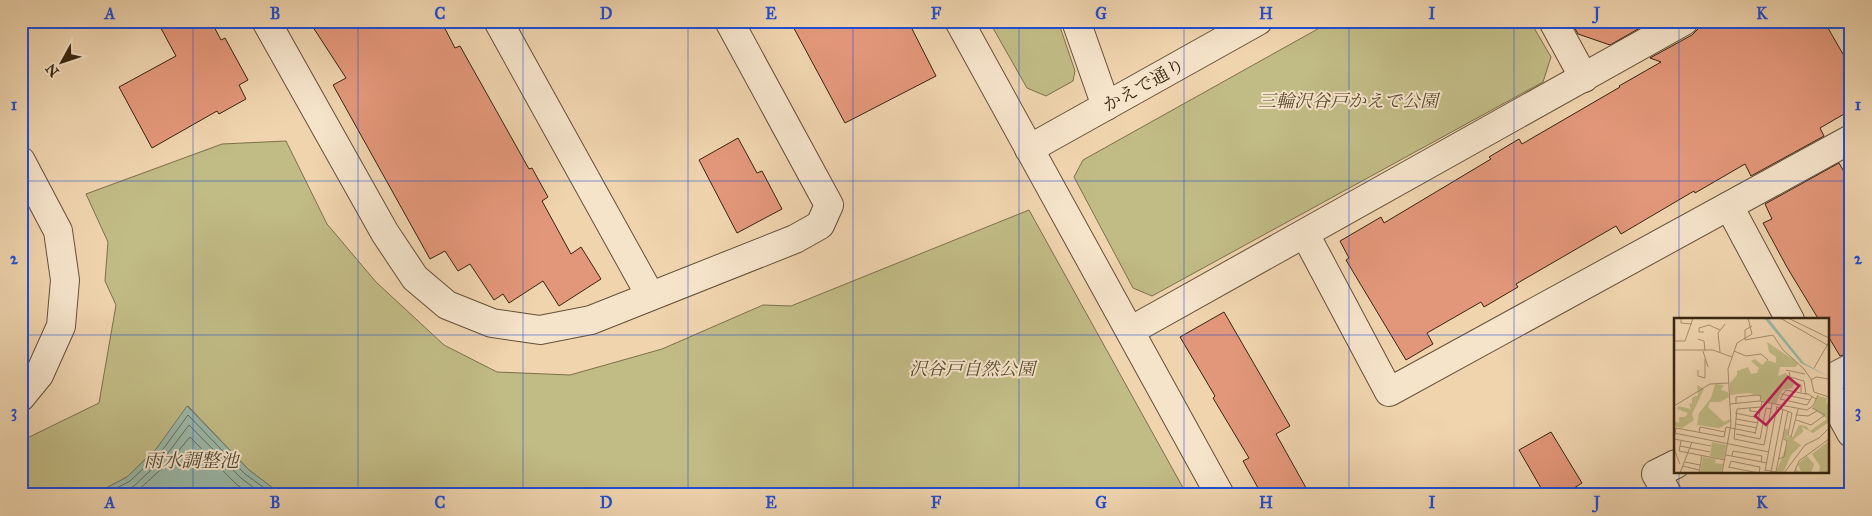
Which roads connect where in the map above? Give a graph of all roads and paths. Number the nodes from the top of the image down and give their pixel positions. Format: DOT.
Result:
graph roads {
  1 [pos="266,21"];
  2 [pos="498,21"];
  3 [pos="729,21"];
  4 [pos="959,21"];
  5 [pos="1076,21"];
  6 [pos="1258,21"];
  7 [pos="1553,21"];
  8 [pos="1684,21"];
  9 [pos="1584,78"];
  10 [pos="1106,106"];
  11 [pos="1851,140"];
  12 [pos="1029,149"];
  13 [pos="21,161"];
  14 [pos="1729,206"];
  15 [pos="1305,234"];
  16 [pos="650,295"];
  17 [pos="1789,318"];
  18 [pos="1130,331"];
  19 [pos="1851,368"];
  20 [pos="1830,379"];
  21 [pos="1830,395"];
  22 [pos="21,397"];
  23 [pos="1851,433"];
  24 [pos="1674,465"];
  25 [pos="1220,495"];
  26 [pos="1668,495"];
  1 -- 16 [label="street"];
  2 -- 16 [label="street"];
  3 -- 16 [label="street"];
  4 -- 12 [label="street"];
  5 -- 10 [label="street"];
  6 -- 10 [label="street, かえで通り"];
  7 -- 9 [label="street"];
  8 -- 9 [label="street"];
  9 -- 15 [label="street"];
  10 -- 12 [label="street, かえで通り"];
  11 -- 14 [label="street"];
  12 -- 18 [label="street"];
  13 -- 22 [label="street"];
  14 -- 15 [label="street"];
  14 -- 17 [label="street"];
  15 -- 18 [label="street"];
  18 -- 25 [label="street"];
  19 -- 20 [label="street"];
  21 -- 23 [label="street"];
  24 -- 26 [label="street"];
}
